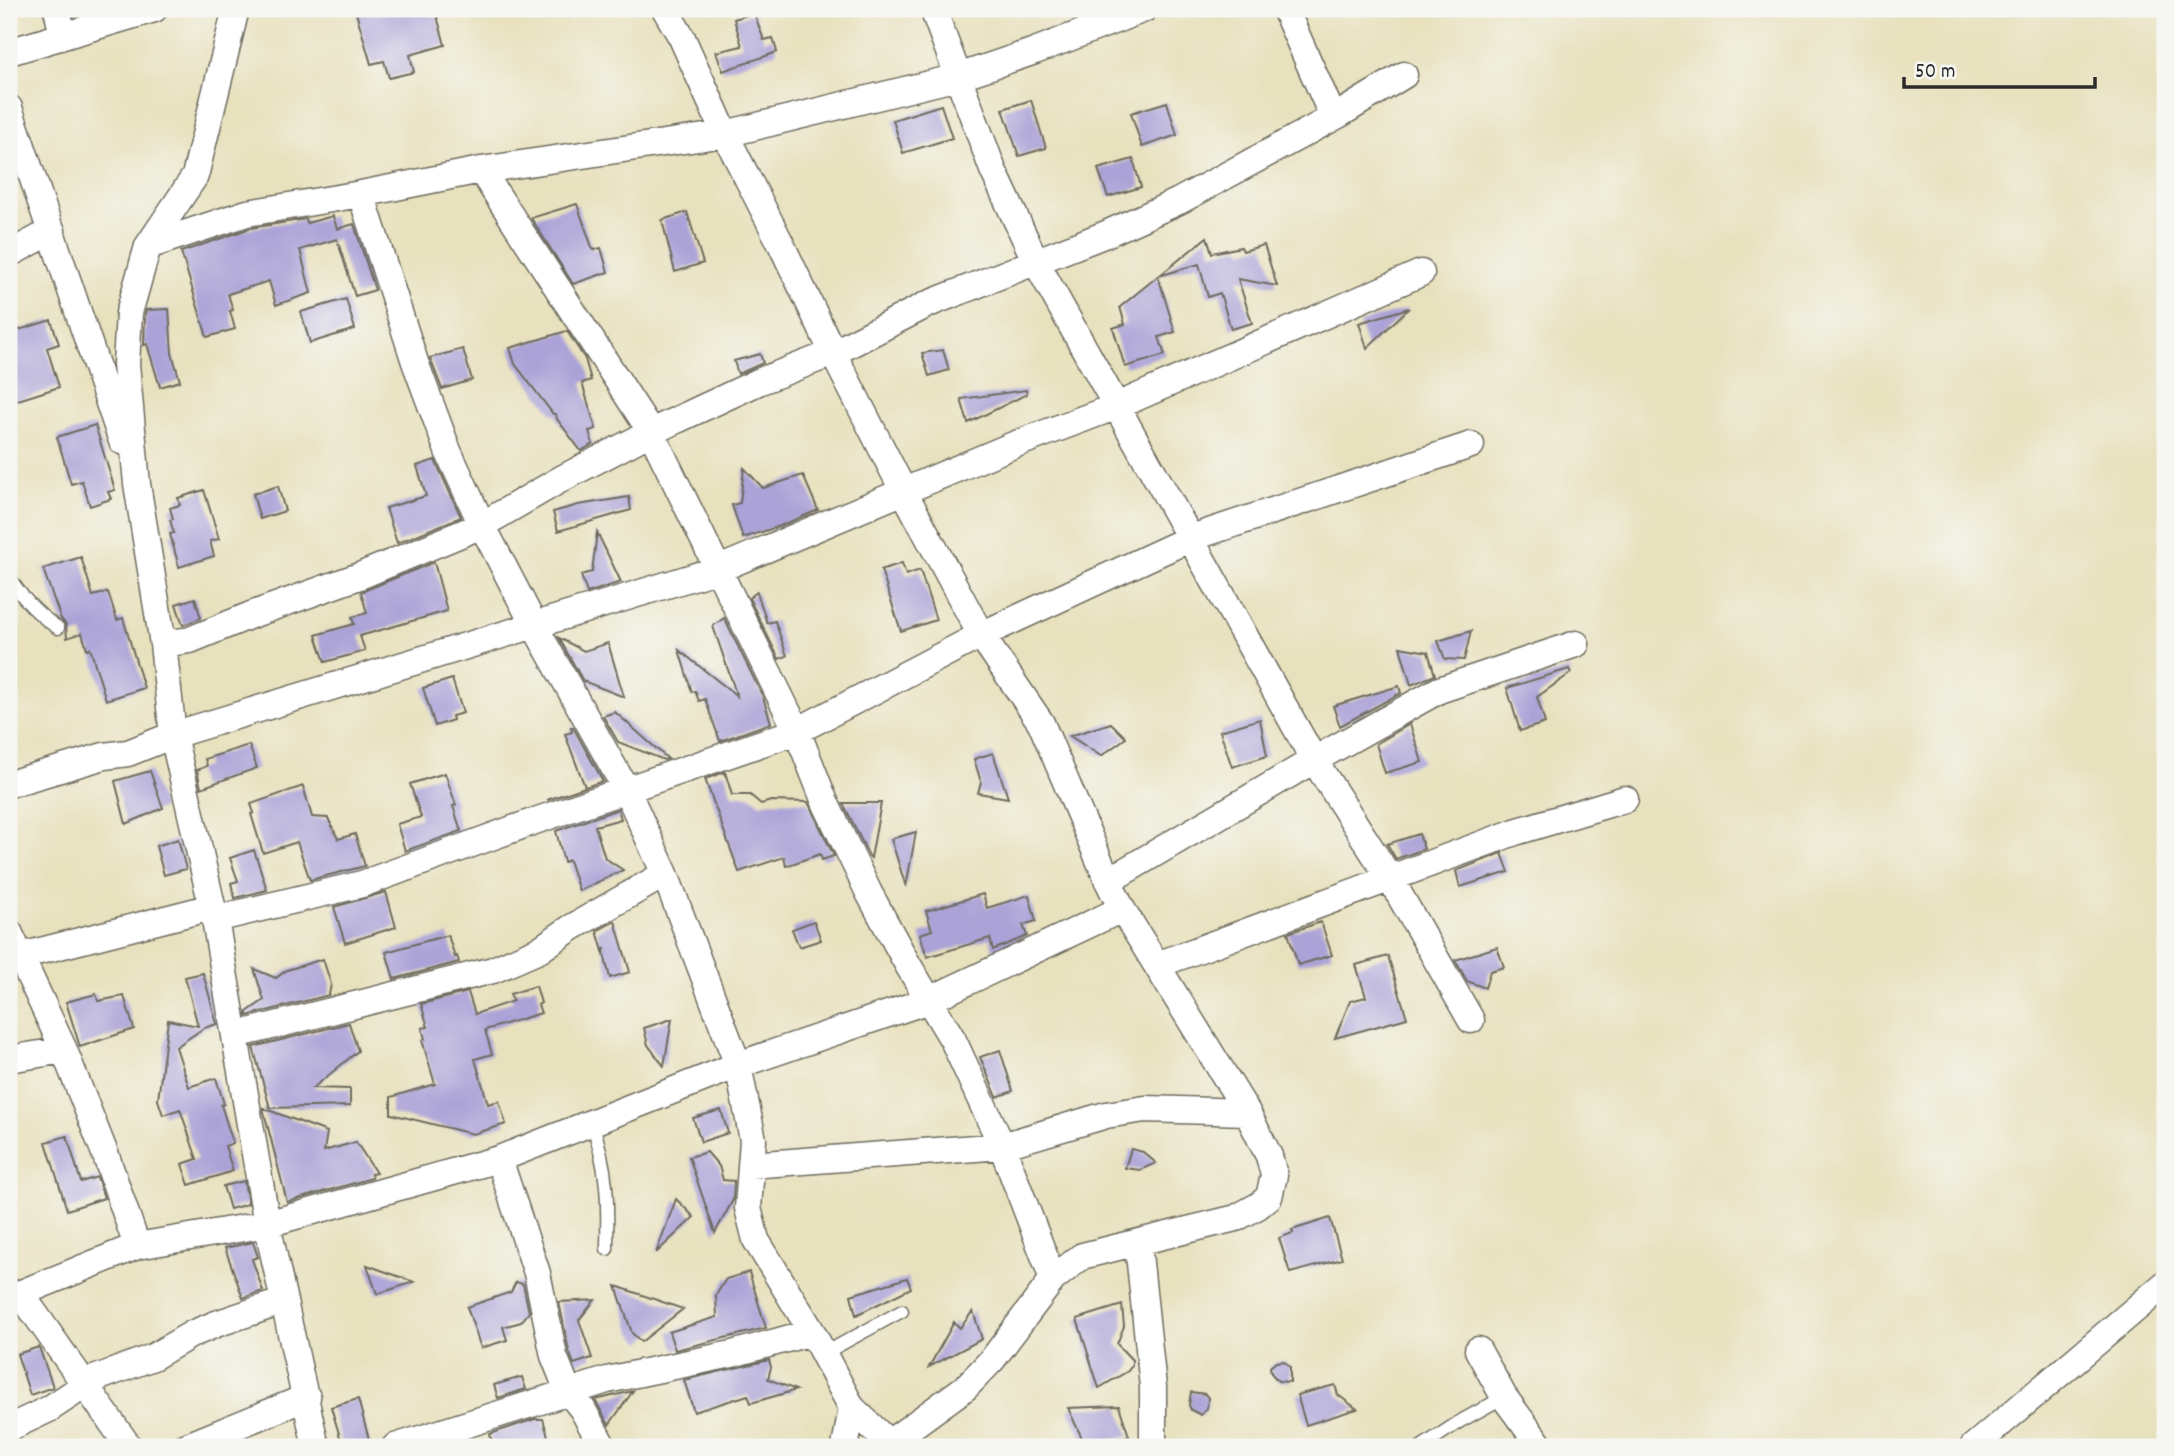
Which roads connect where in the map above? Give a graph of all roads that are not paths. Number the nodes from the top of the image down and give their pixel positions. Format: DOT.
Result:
graph roads {
  1 [pos="57,9"];
  2 [pos="154,9"];
  3 [pos="236,9"];
  4 [pos="665,9"];
  5 [pos="933,9"];
  6 [pos="1285,9"];
  7 [pos="1135,10"];
  8 [pos="63,36"];
  9 [pos="9,52"];
  10 [pos="1404,75"];
  11 [pos="958,77"];
  12 [pos="9,108"];
  13 [pos="1333,117"];
  14 [pos="725,134"];
  15 [pos="481,170"];
  16 [pos="361,194"];
  17 [pos="52,231"];
  18 [pos="148,246"];
  19 [pos="9,254"];
  20 [pos="1035,262"];
  21 [pos="1421,273"];
  22 [pos="833,353"];
  23 [pos="1117,406"];
  24 [pos="650,432"];
  25 [pos="1471,445"];
  26 [pos="137,484"];
  27 [pos="904,492"];
  28 [pos="482,525"];
  29 [pos="1191,538"];
  30 [pos="719,569"];
  31 [pos="9,577"];
  32 [pos="535,627"];
  33 [pos="58,628"];
  34 [pos="981,635"];
  35 [pos="163,644"];
  36 [pos="1576,644"];
  37 [pos="797,731"];
  38 [pos="173,735"];
  39 [pos="1314,760"];
  40 [pos="9,784"];
  41 [pos="627,791"];
  42 [pos="1625,799"];
  43 [pos="665,874"];
  44 [pos="1391,880"];
  45 [pos="1108,881"];
  46 [pos="1122,909"];
  47 [pos="214,913"];
  48 [pos="9,932"];
  49 [pos="14,958"];
  50 [pos="1157,965"];
  51 [pos="929,1000"];
  52 [pos="1471,1020"];
  53 [pos="236,1035"];
  54 [pos="64,1049"];
  55 [pos="9,1059"];
  56 [pos="738,1065"];
  57 [pos="1247,1112"];
  58 [pos="592,1123"];
  59 [pos="1002,1146"];
  60 [pos="499,1159"];
  61 [pos="751,1165"];
  62 [pos="267,1224"];
  63 [pos="1138,1244"];
  64 [pos="137,1246"];
  65 [pos="607,1248"];
  66 [pos="1053,1279"];
  67 [pos="2165,1284"];
  68 [pos="15,1296"];
  69 [pos="284,1301"];
  70 [pos="902,1311"];
  71 [pos="818,1343"];
  72 [pos="1478,1350"];
  73 [pos="85,1386"];
  74 [pos="568,1391"];
  75 [pos="307,1397"];
  76 [pos="1504,1397"];
  77 [pos="852,1408"];
  78 [pos="9,1428"];
  79 [pos="891,1445"];
  80 [pos="129,1447"];
  81 [pos="185,1447"];
  82 [pos="316,1447"];
  83 [pos="395,1447"];
  84 [pos="603,1447"];
  85 [pos="845,1447"];
  86 [pos="1153,1447"];
  87 [pos="1420,1447"];
  88 [pos="1541,1447"];
  89 [pos="1973,1447"];
  1 -- 8 [label="street"];
  2 -- 8 [label="street"];
  3 -- 18 [label="street"];
  4 -- 14 [label="street"];
  5 -- 11 [label="street"];
  6 -- 13 [label="street"];
  7 -- 11 [label="street"];
  8 -- 9 [label="street"];
  10 -- 13 [label="street"];
  11 -- 14 [label="street"];
  11 -- 20 [label="street"];
  12 -- 17 [label="street"];
  13 -- 20 [label="street"];
  14 -- 15 [label="street"];
  14 -- 22 [label="street"];
  15 -- 16 [label="street"];
  15 -- 24 [label="street"];
  16 -- 18 [label="street"];
  16 -- 28 [label="street"];
  17 -- 19 [label="street"];
  17 -- 26 [label="street"];
  18 -- 26 [label="street"];
  20 -- 22 [label="street"];
  20 -- 23 [label="street"];
  21 -- 23 [label="street"];
  22 -- 24 [label="street"];
  22 -- 27 [label="street"];
  23 -- 27 [label="street"];
  23 -- 29 [label="street"];
  24 -- 28 [label="street"];
  24 -- 30 [label="street"];
  25 -- 29 [label="street"];
  26 -- 35 [label="street"];
  27 -- 30 [label="street"];
  27 -- 34 [label="street"];
  28 -- 32 [label="street"];
  28 -- 35 [label="street"];
  29 -- 34 [label="street"];
  29 -- 39 [label="street"];
  30 -- 32 [label="street"];
  30 -- 37 [label="street"];
  31 -- 33 [label="lane"];
  32 -- 38 [label="street"];
  32 -- 41 [label="street"];
  34 -- 37 [label="street"];
  34 -- 45 [label="street"];
  35 -- 38 [label="street"];
  36 -- 39 [label="street"];
  37 -- 41 [label="street"];
  37 -- 51 [label="street"];
  38 -- 40 [label="street"];
  38 -- 47 [label="street"];
  39 -- 44 [label="street"];
  39 -- 45 [label="street"];
  41 -- 43 [label="street"];
  41 -- 47 [label="street"];
  42 -- 44 [label="street"];
  43 -- 53 [label="street"];
  43 -- 56 [label="street"];
  44 -- 50 [label="street"];
  44 -- 52 [label="street"];
  45 -- 46 [label="street"];
  46 -- 50 [label="street"];
  46 -- 51 [label="street"];
  47 -- 49 [label="street"];
  47 -- 53 [label="street"];
  48 -- 49 [label="street"];
  49 -- 54 [label="street"];
  50 -- 57 [label="street"];
  51 -- 56 [label="street"];
  51 -- 59 [label="street"];
  53 -- 62 [label="street"];
  54 -- 55 [label="street"];
  54 -- 64 [label="street"];
  56 -- 58 [label="street"];
  56 -- 61 [label="street"];
  57 -- 59 [label="street"];
  57 -- 63 [label="street"];
  58 -- 60 [label="street"];
  58 -- 65 [label="lane"];
  59 -- 61 [label="street"];
  59 -- 66 [label="street"];
  60 -- 62 [label="street"];
  60 -- 74 [label="street"];
  61 -- 71 [label="street"];
  62 -- 64 [label="street"];
  62 -- 69 [label="street"];
  63 -- 66 [label="street"];
  63 -- 86 [label="street"];
  64 -- 68 [label="street"];
  66 -- 79 [label="street"];
  67 -- 89 [label="street"];
  68 -- 73 [label="street"];
  69 -- 73 [label="street"];
  69 -- 75 [label="street"];
  70 -- 71 [label="lane"];
  71 -- 74 [label="street"];
  71 -- 77 [label="street"];
  72 -- 76 [label="street"];
  73 -- 78 [label="street"];
  73 -- 80 [label="street"];
  74 -- 83 [label="street"];
  74 -- 84 [label="street"];
  75 -- 81 [label="street"];
  75 -- 82 [label="street"];
  76 -- 87 [label="lane"];
  76 -- 88 [label="street"];
  77 -- 79 [label="street"];
  77 -- 85 [label="street"];
}
